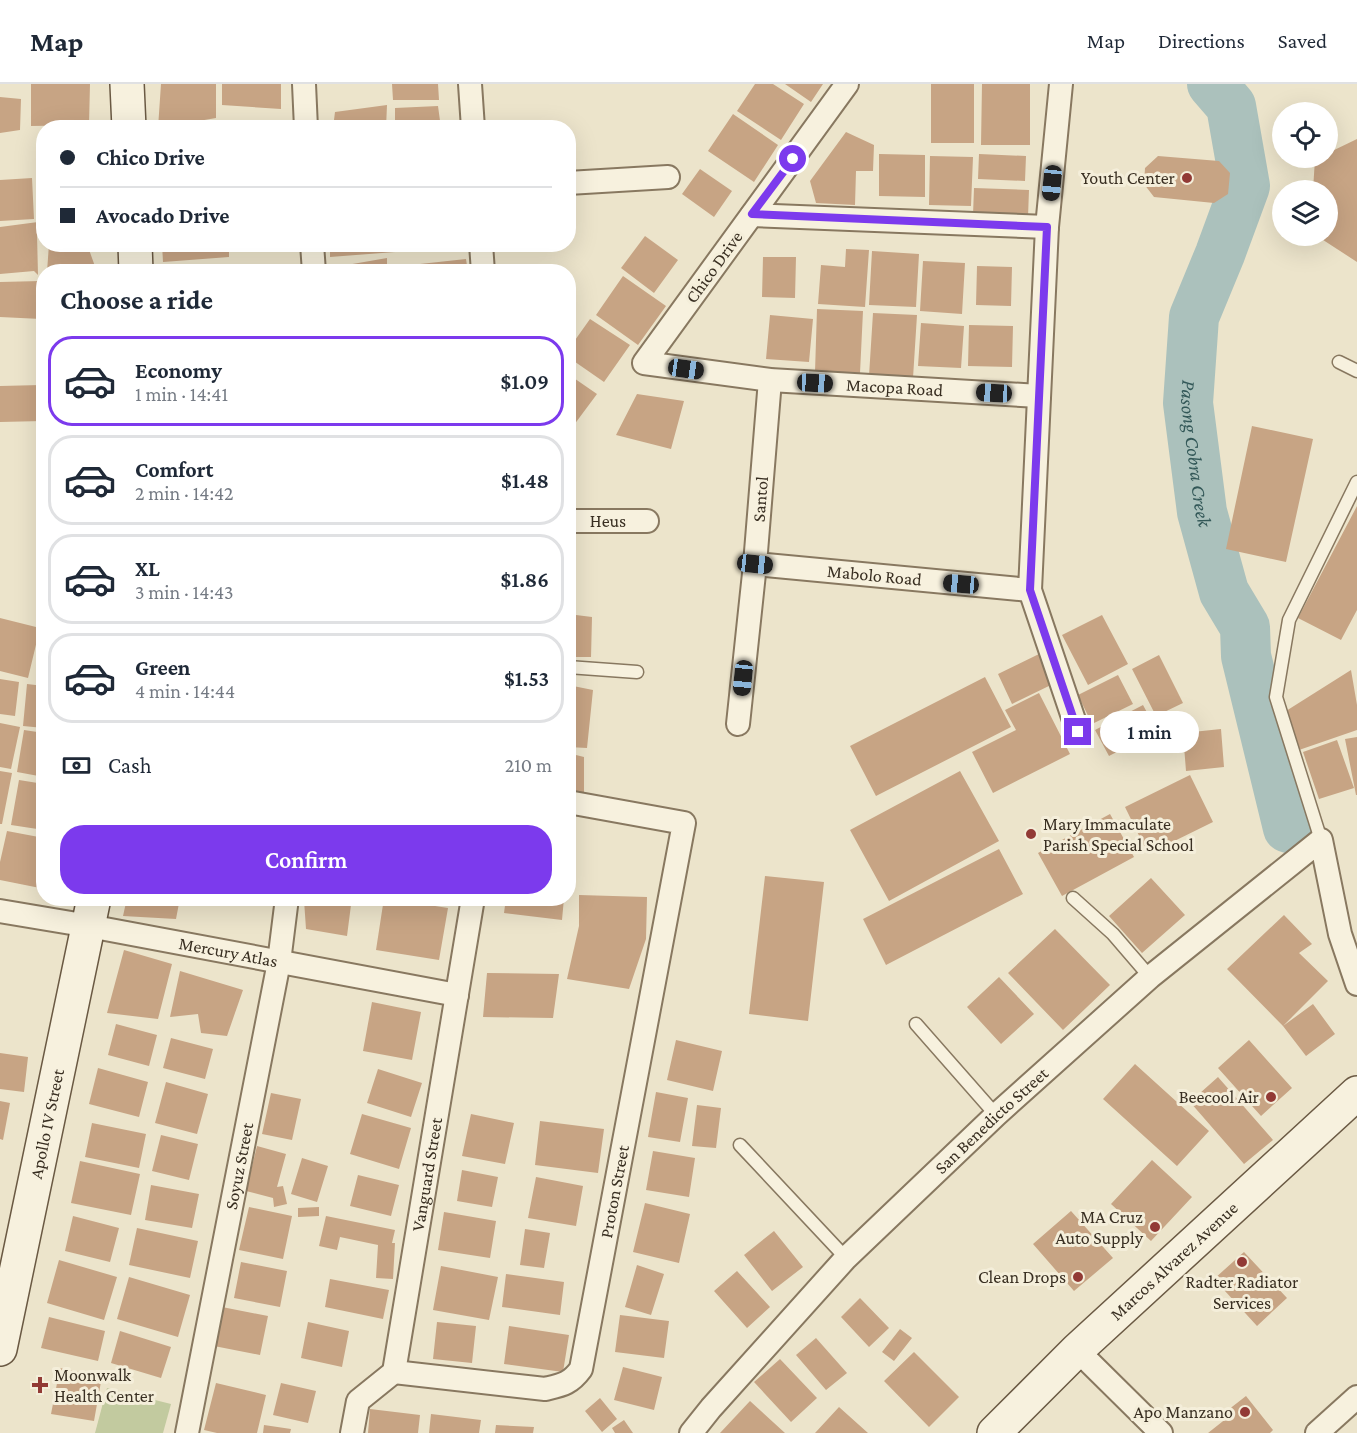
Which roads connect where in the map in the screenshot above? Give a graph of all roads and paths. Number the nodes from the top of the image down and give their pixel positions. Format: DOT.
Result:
graph roads {
  1 [pos="127,84"];
  2 [pos="304,84"];
  3 [pos="470,84"];
  4 [pos="847,84"];
  5 [pos="1061,84"];
  6 [pos="129,120"];
  7 [pos="306,120"];
  8 [pos="472,120"];
  9 [pos="668,177"];
  10 [pos="576,183"];
  11 [pos="752,214"];
  12 [pos="1047,227"];
  13 [pos="1339,362"];
  14 [pos="644,363"];
  15 [pos="1357,371"];
  16 [pos="770,380"];
  17 [pos="1039,396"];
  18 [pos="1357,482"];
  19 [pos="576,521"];
  20 [pos="647,521"];
  21 [pos="755,564"];
  22 [pos="1030,590"];
  23 [pos="576,668"];
  24 [pos="637,672"];
  25 [pos="738,724"];
  26 [pos="1078,732"];
  27 [pos="576,803"];
  28 [pos="1321,840"];
  29 [pos="1073,898"];
  30 [pos="286,906"];
  31 [pos="472,906"];
  32 [pos="0,911"];
  33 [pos="91,912"];
  34 [pos="279,962"];
  35 [pos="1150,978"];
  36 [pos="1357,984"];
  37 [pos="457,995"];
  38 [pos="916,1024"];
  39 [pos="1357,1093"];
  40 [pos="996,1115"];
  41 [pos="740,1145"];
  42 [pos="846,1258"];
  43 [pos="0,1349"];
  44 [pos="1077,1350"];
  45 [pos="394,1372"];
  46 [pos="1357,1397"];
  47 [pos="187,1433"];
  48 [pos="352,1433"];
  49 [pos="691,1433"];
  50 [pos="994,1433"];
  51 [pos="1161,1433"];
  52 [pos="1317,1433"];
  1 -- 6 [label="street"];
  2 -- 7 [label="street"];
  3 -- 8 [label="street"];
  4 -- 11 [label="street, Chico Drive"];
  5 -- 12 [label="street"];
  9 -- 10 [label="street"];
  11 -- 12 [label="street"];
  11 -- 14 [label="street, Chico Drive"];
  12 -- 17 [label="street"];
  13 -- 15 [label="lane"];
  14 -- 16 [label="street, Macopa Road"];
  16 -- 17 [label="street, Macopa Road"];
  16 -- 21 [label="street, Santol"];
  17 -- 22 [label="street"];
  18 -- 28 [label="lane"];
  19 -- 20 [label="street, Heus"];
  21 -- 22 [label="street, Mabolo Road"];
  21 -- 25 [label="street, Santol"];
  22 -- 26 [label="street"];
  23 -- 24 [label="lane"];
  27 -- 45 [label="street, Proton Street"];
  28 -- 35 [label="street, San Benedicto Street"];
  28 -- 36 [label="street"];
  29 -- 35 [label="lane"];
  30 -- 34 [label="street, Soyuz Street"];
  31 -- 37 [label="street, Vanguard Street"];
  32 -- 33 [label="street, Mercury Atlas"];
  33 -- 34 [label="street, Mercury Atlas"];
  33 -- 43 [label="street, Apollo IV Street"];
  34 -- 37 [label="street, Mercury Atlas"];
  34 -- 47 [label="street, Soyuz Street"];
  35 -- 40 [label="street, San Benedicto Street"];
  37 -- 45 [label="street, Vanguard Street"];
  38 -- 40 [label="lane"];
  39 -- 44 [label="street, Marcos Alvarez Avenue"];
  40 -- 42 [label="street, San Benedicto Street"];
  41 -- 42 [label="lane"];
  42 -- 49 [label="street, San Benedicto Street"];
  44 -- 50 [label="street, Marcos Alvarez Avenue"];
  44 -- 51 [label="street"];
  45 -- 48 [label="street"];
  46 -- 52 [label="street"];
}
